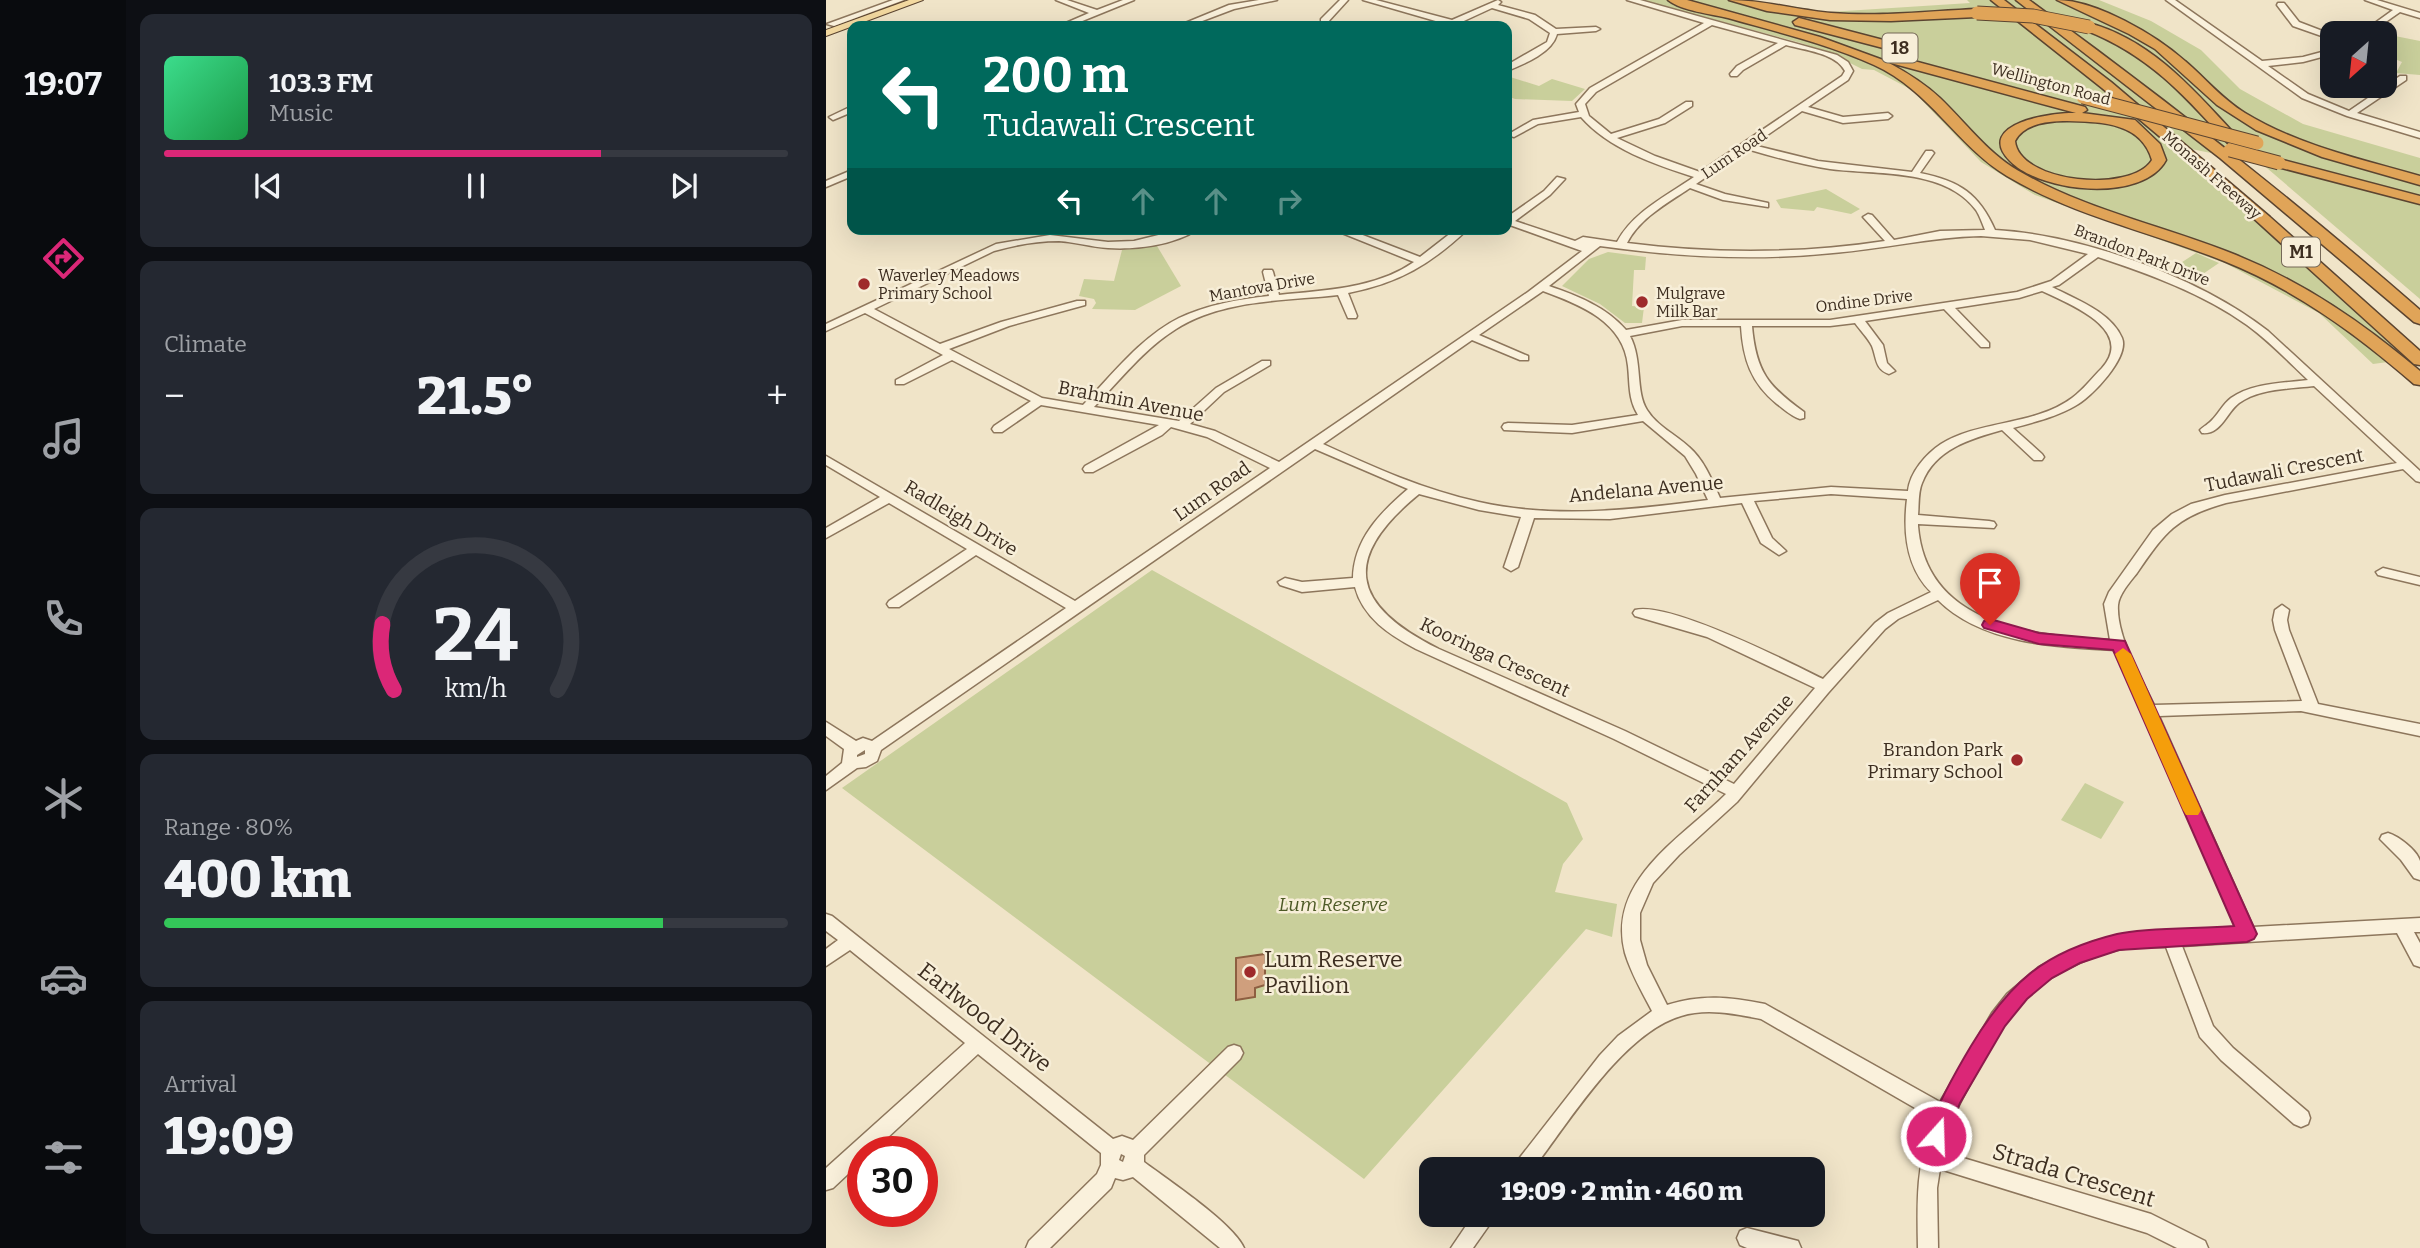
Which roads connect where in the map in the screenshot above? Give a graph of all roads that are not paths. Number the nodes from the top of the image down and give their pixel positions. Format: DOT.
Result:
graph roads {
  1 [pos="900,0"];
  2 [pos="918,0"];
  3 [pos="1060,0"];
  4 [pos="1130,0"];
  5 [pos="1273,0"];
  6 [pos="1344,0"];
  7 [pos="1367,0"];
  8 [pos="1502,0"];
  9 [pos="1632,0"];
  10 [pos="1664,0"];
  11 [pos="1674,0"];
  12 [pos="1716,0"];
  13 [pos="1735,0"];
  14 [pos="1988,0"];
  15 [pos="1997,0"];
  16 [pos="2022,0"];
  17 [pos="2063,0"];
  18 [pos="2170,0"];
  19 [pos="2369,0"];
  20 [pos="1382,1"];
  21 [pos="1491,5"];
  22 [pos="2281,5"];
  23 [pos="1654,6"];
  24 [pos="2398,10"];
  25 [pos="1097,13"];
  26 [pos="2420,16"];
  27 [pos="1747,20"];
  28 [pos="847,21"];
  29 [pos="848,21"];
  30 [pos="853,21"];
  31 [pos="1076,21"];
  32 [pos="1197,21"];
  33 [pos="1324,21"];
  34 [pos="1439,21"];
  35 [pos="1458,21"];
  36 [pos="2382,21"];
  37 [pos="1711,22"];
  38 [pos="847,23"];
  39 [pos="828,29"];
  40 [pos="1597,29"];
  41 [pos="1554,32"];
  42 [pos="2320,33"];
  43 [pos="1785,42"];
  44 [pos="2320,54"];
  45 [pos="2259,64"];
  46 [pos="1512,65"];
  47 [pos="1734,74"];
  48 [pos="2403,78"];
  49 [pos="1689,104"];
  50 [pos="1801,108"];
  51 [pos="847,111"];
  52 [pos="1582,114"];
  53 [pos="2350,114"];
  54 [pos="1888,116"];
  55 [pos="833,117"];
  56 [pos="2108,119"];
  57 [pos="1512,134"];
  58 [pos="2420,135"];
  59 [pos="1611,137"];
  60 [pos="1745,146"];
  61 [pos="1929,153"];
  62 [pos="1915,174"];
  63 [pos="847,175"];
  64 [pos="1702,176"];
  65 [pos="1560,179"];
  66 [pos="2420,183"];
  67 [pos="826,184"];
  68 [pos="1689,185"];
  69 [pos="2420,201"];
  70 [pos="1765,205"];
  71 [pos="1512,217"];
  72 [pos="1868,217"];
  73 [pos="1512,223"];
  74 [pos="1991,232"];
  75 [pos="1039,235"];
  76 [pos="1050,235"];
  77 [pos="1178,235"];
  78 [pos="1353,235"];
  79 [pos="1456,235"];
  80 [pos="1892,243"];
  81 [pos="1588,245"];
  82 [pos="1620,246"];
  83 [pos="2098,252"];
  84 [pos="1420,261"];
  85 [pos="1268,272"];
  86 [pos="1543,287"];
  87 [pos="2045,288"];
  88 [pos="1342,290"];
  89 [pos="1275,299"];
  90 [pos="1081,303"];
  91 [pos="2402,303"];
  92 [pos="1947,306"];
  93 [pos="865,309"];
  94 [pos="1352,316"];
  95 [pos="2420,319"];
  96 [pos="1858,320"];
  97 [pos="1746,324"];
  98 [pos="826,328"];
  99 [pos="1622,334"];
  100 [pos="1471,336"];
  101 [pos="1985,345"];
  102 [pos="940,348"];
  103 [pos="952,355"];
  104 [pos="1524,358"];
  105 [pos="2420,360"];
  106 [pos="1266,363"];
  107 [pos="1889,371"];
  108 [pos="2420,380"];
  109 [pos="900,382"];
  110 [pos="2317,382"];
  111 [pos="1039,401"];
  112 [pos="1085,410"];
  113 [pos="1801,415"];
  114 [pos="1646,417"];
  115 [pos="1168,423"];
  116 [pos="1182,425"];
  117 [pos="2004,426"];
  118 [pos="1508,427"];
  119 [pos="998,429"];
  120 [pos="2206,430"];
  121 [pos="1314,444"];
  122 [pos="2038,457"];
  123 [pos="826,460"];
  124 [pos="2407,465"];
  125 [pos="1280,468"];
  126 [pos="1089,469"];
  127 [pos="2420,478"];
  128 [pos="1415,490"];
  129 [pos="1910,495"];
  130 [pos="889,497"];
  131 [pos="1747,499"];
  132 [pos="1716,503"];
  133 [pos="1529,514"];
  134 [pos="1911,519"];
  135 [pos="1989,525"];
  136 [pos="826,534"];
  137 [pos="976,548"];
  138 [pos="1779,551"];
  139 [pos="1511,567"];
  140 [pos="2382,572"];
  141 [pos="2420,581"];
  142 [pos="1284,582"];
  143 [pos="1360,582"];
  144 [pos="1940,594"];
  145 [pos="894,604"];
  146 [pos="1076,608"];
  147 [pos="2282,610"];
  148 [pos="1640,613"];
  149 [pos="2119,645"];
  150 [pos="1826,687"];
  151 [pos="2312,708"];
  152 [pos="2149,711"];
  153 [pos="826,728"];
  154 [pos="2420,730"];
  155 [pos="853,755"];
  156 [pos="826,784"];
  157 [pos="1736,792"];
  158 [pos="2388,839"];
  159 [pos="2420,873"];
  160 [pos="826,921"];
  161 [pos="2411,925"];
  162 [pos="2247,934"];
  163 [pos="2171,938"];
  164 [pos="850,941"];
  165 [pos="826,959"];
  166 [pos="2420,960"];
  167 [pos="1662,1013"];
  168 [pos="978,1042"];
  169 [pos="1234,1053"];
  170 [pos="1943,1114"];
  171 [pos="2301,1118"];
  172 [pos="1133,1157"];
  173 [pos="1530,1157"];
  174 [pos="1931,1157"];
  175 [pos="1112,1159"];
  176 [pos="826,1181"];
  177 [pos="1476,1227"];
  178 [pos="1747,1238"];
  179 [pos="1036,1248"];
  180 [pos="1234,1248"];
  181 [pos="1461,1248"];
  182 [pos="1791,1248"];
  183 [pos="1928,1248"];
  184 [pos="2199,1248"];
  1 -- 29 [label="street"];
  2 -- 30 [label="main road"];
  3 -- 25 [label="street"];
  4 -- 25 [label="street"];
  5 -- 32 [label="street"];
  6 -- 33 [label="street"];
  7 -- 20 [label="street"];
  8 -- 21 [label="street"];
  9 -- 23 [label="street"];
  10 -- 23 [label="street"];
  11 -- 27 [label="highway, Wellington Road / 18"];
  12 -- 66 [label="highway, Wellington Road / 18, bridge"];
  13 -- 91 [label="highway, bridge"];
  14 -- 56 [label="highway"];
  15 -- 105 [label="highway, Monash Freeway / M1"];
  16 -- 91 [label="highway, Monash Freeway / M1"];
  17 -- 66 [label="highway"];
  18 -- 45 [label="street"];
  19 -- 24 [label="street"];
  20 -- 34 [label="street"];
  21 -- 35 [label="street"];
  21 -- 41 [label="street"];
  22 -- 42 [label="street"];
  23 -- 37 [label="street"];
  24 -- 26 [label="street"];
  24 -- 36 [label="street"];
  25 -- 31 [label="street"];
  27 -- 56 [label="highway, Wellington Road / 18"];
  27 -- 108 [label="highway"];
  28 -- 39 [label="street"];
  37 -- 43 [label="street"];
  37 -- 52 [label="street"];
  38 -- 39 [label="main road"];
  40 -- 41 [label="street"];
  41 -- 46 [label="street"];
  43 -- 47 [label="street"];
  43 -- 50 [label="street, Lum Road"];
  44 -- 45 [label="street"];
  45 -- 53 [label="street"];
  48 -- 53 [label="street"];
  49 -- 59 [label="street"];
  50 -- 54 [label="street"];
  50 -- 60 [label="street, Lum Road"];
  51 -- 55 [label="street"];
  52 -- 57 [label="street"];
  52 -- 59 [label="street"];
  53 -- 58 [label="street"];
  56 -- 69 [label="highway, Wellington Road / 18, bridge"];
  59 -- 64 [label="street"];
  60 -- 62 [label="street"];
  60 -- 64 [label="street, Lum Road"];
  61 -- 62 [label="street"];
  62 -- 74 [label="street"];
  63 -- 67 [label="street"];
  64 -- 68 [label="street, Lum Road"];
  65 -- 71 [label="street"];
  68 -- 70 [label="street"];
  68 -- 82 [label="street, Lum Road"];
  72 -- 80 [label="street"];
  73 -- 81 [label="street, Brandon Park Drive"];
  74 -- 80 [label="street, Brandon Park Drive"];
  74 -- 83 [label="street, Brandon Park Drive"];
  75 -- 93 [label="street"];
  76 -- 77 [label="street"];
  78 -- 84 [label="street"];
  79 -- 84 [label="street, Mantova Drive"];
  80 -- 82 [label="street, Brandon Park Drive"];
  81 -- 82 [label="street, Brandon Park Drive"];
  81 -- 86 [label="street, Lum Road"];
  83 -- 87 [label="street, Ondine Drive"];
  83 -- 110 [label="street, Brandon Park Drive"];
  84 -- 88 [label="street, Mantova Drive"];
  85 -- 89 [label="street"];
  86 -- 99 [label="street"];
  86 -- 100 [label="street, Lum Road"];
  87 -- 92 [label="street, Ondine Drive"];
  87 -- 117 [label="street"];
  88 -- 89 [label="street, Mantova Drive"];
  88 -- 94 [label="street"];
  89 -- 112 [label="street, Mantova Drive"];
  90 -- 102 [label="street"];
  91 -- 95 [label="highway, Monash Freeway / M1"];
  92 -- 96 [label="street, Ondine Drive"];
  92 -- 101 [label="street"];
  93 -- 98 [label="street"];
  93 -- 102 [label="street, Brahmin Avenue"];
  96 -- 97 [label="street, Ondine Drive"];
  96 -- 107 [label="street"];
  97 -- 99 [label="street, Ondine Drive"];
  97 -- 113 [label="street"];
  99 -- 114 [label="street"];
  100 -- 104 [label="street"];
  100 -- 121 [label="street, Lum Road"];
  102 -- 103 [label="street, Brahmin Avenue"];
  103 -- 109 [label="street"];
  103 -- 111 [label="street, Brahmin Avenue"];
  106 -- 116 [label="street"];
  110 -- 120 [label="street"];
  110 -- 124 [label="street, Brandon Park Drive"];
  111 -- 112 [label="street, Brahmin Avenue"];
  111 -- 119 [label="street"];
  112 -- 115 [label="street, Brahmin Avenue"];
  114 -- 118 [label="street"];
  114 -- 132 [label="street"];
  115 -- 116 [label="street, Brahmin Avenue"];
  115 -- 126 [label="street"];
  116 -- 125 [label="street, Brahmin Avenue"];
  117 -- 122 [label="street"];
  117 -- 129 [label="street"];
  121 -- 125 [label="street, Lum Road"];
  121 -- 128 [label="street, Andelana Avenue"];
  123 -- 130 [label="street, Radleigh Drive"];
  124 -- 127 [label="street, Brandon Park Drive"];
  124 -- 149 [label="street, Tudawali Crescent"];
  125 -- 146 [label="street, Lum Road"];
  128 -- 133 [label="street, Andelana Avenue"];
  128 -- 143 [label="street"];
  129 -- 131 [label="street, Andelana Avenue"];
  129 -- 134 [label="street"];
  130 -- 136 [label="street"];
  130 -- 137 [label="street, Radleigh Drive"];
  131 -- 132 [label="street, Andelana Avenue"];
  131 -- 138 [label="street"];
  132 -- 133 [label="street, Andelana Avenue"];
  133 -- 139 [label="street"];
  134 -- 135 [label="street"];
  134 -- 144 [label="street"];
  137 -- 145 [label="street"];
  137 -- 146 [label="street, Radleigh Drive"];
  140 -- 141 [label="street"];
  142 -- 143 [label="street"];
  143 -- 157 [label="street, Kooringa Crescent"];
  144 -- 149 [label="street"];
  144 -- 150 [label="street, Farnham Avenue"];
  146 -- 155 [label="street, Lum Road"];
  147 -- 151 [label="street"];
  148 -- 150 [label="street"];
  149 -- 152 [label="street, Tudawali Crescent"];
  150 -- 157 [label="street, Farnham Avenue"];
  151 -- 152 [label="street"];
  151 -- 154 [label="street"];
  152 -- 162 [label="street, Tudawali Crescent"];
  153 -- 155 [label="street"];
  155 -- 156 [label="street"];
  157 -- 167 [label="street, Farnham Avenue"];
  158 -- 159 [label="street"];
  160 -- 164 [label="street, Earlwood Drive"];
  161 -- 162 [label="street"];
  161 -- 166 [label="street"];
  162 -- 163 [label="street"];
  163 -- 170 [label="street"];
  163 -- 171 [label="street"];
  164 -- 165 [label="street"];
  164 -- 168 [label="street, Earlwood Drive"];
  167 -- 170 [label="street"];
  167 -- 173 [label="street"];
  168 -- 175 [label="street, Earlwood Drive"];
  168 -- 176 [label="street"];
  169 -- 172 [label="street"];
  170 -- 174 [label="street"];
  172 -- 175 [label="street"];
  172 -- 180 [label="street"];
  174 -- 183 [label="street"];
  174 -- 184 [label="street, Strada Crescent"];
  175 -- 179 [label="street"];
  177 -- 181 [label="street"];
  178 -- 182 [label="street"];
}
